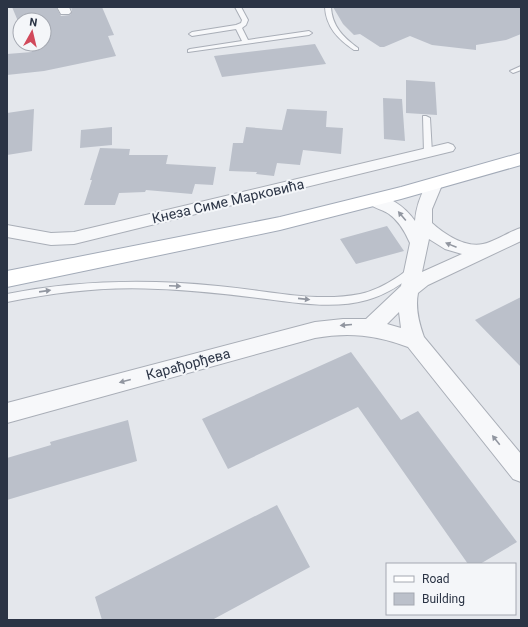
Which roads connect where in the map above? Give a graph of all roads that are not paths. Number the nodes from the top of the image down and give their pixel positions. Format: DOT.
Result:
graph roads {
  1 [pos="238,7"];
  2 [pos="328,7"];
  3 [pos="238,27"];
  4 [pos="309,33"];
  5 [pos="192,34"];
  6 [pos="246,42"];
  7 [pos="356,49"];
  8 [pos="190,51"];
  9 [pos="521,68"];
  10 [pos="513,71"];
  11 [pos="426,118"];
  12 [pos="448,148"];
  13 [pos="428,154"];
  14 [pos="521,159"];
  15 [pos="434,185"];
  16 [pos="375,201"];
  17 [pos="423,225"];
  18 [pos="7,231"];
  19 [pos="521,234"];
  20 [pos="419,243"];
  21 [pos="485,251"];
  22 [pos="414,270"];
  23 [pos="7,279"];
  24 [pos="408,290"];
  25 [pos="7,298"];
  26 [pos="371,326"];
  27 [pos="415,341"];
  28 [pos="7,413"];
  29 [pos="521,470"];
  1 -- 3 [label="lane"];
  2 -- 7 [label="lane"];
  3 -- 5 [label="lane"];
  3 -- 6 [label="lane"];
  4 -- 6 [label="lane"];
  6 -- 8 [label="lane"];
  9 -- 10 [label="lane"];
  11 -- 13 [label="lane"];
  12 -- 13 [label="street, Кнеза Симе Марковића"];
  13 -- 18 [label="street, Кнеза Симе Марковића"];
  14 -- 15 [label="main road"];
  15 -- 16 [label="main road"];
  15 -- 17 [label="street, Карађорђева"];
  20 -- 16 [label="street, one-way"];
  16 -- 23 [label="main road"];
  17 -- 20 [label="street, Карађорђева"];
  21 -- 17 [label="street, one-way"];
  19 -- 21 [label="street"];
  20 -- 22 [label="street, Карађорђева"];
  21 -- 24 [label="street"];
  22 -- 24 [label="street, Карађорђева"];
  25 -- 22 [label="lane, one-way"];
  24 -- 26 [label="street, Карађорђева"];
  24 -- 27 [label="street, Карађорђева"];
  26 -- 27 [label="street, Карађорђева"];
  26 -- 28 [label="street, Карађорђева, one-way"];
  29 -- 27 [label="street, Карађорђева, one-way"];
}
